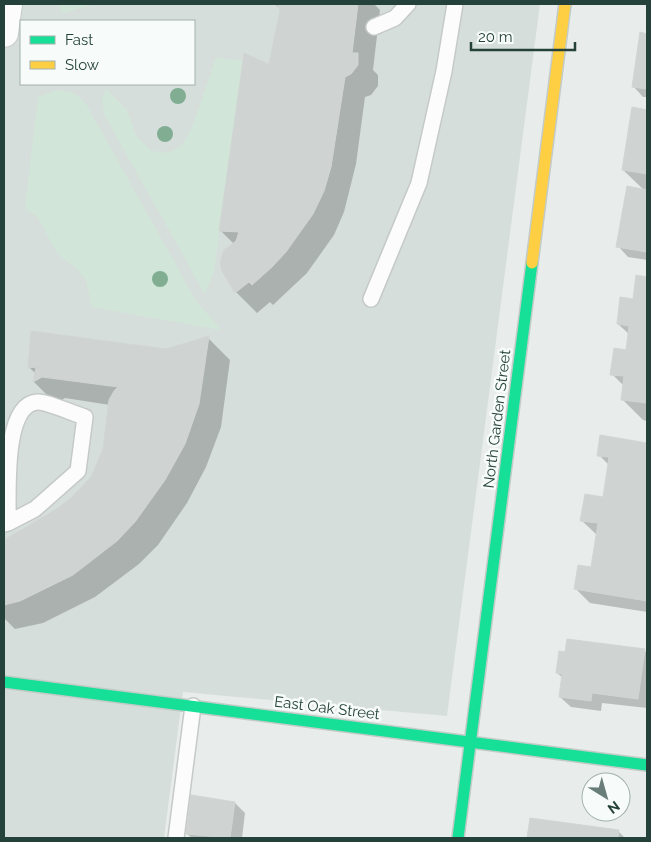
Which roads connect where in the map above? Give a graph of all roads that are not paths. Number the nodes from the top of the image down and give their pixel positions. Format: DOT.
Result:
graph roads {
  1 [pos="8,4"];
  2 [pos="408,4"];
  3 [pos="455,4"];
  4 [pos="565,4"];
  5 [pos="374,27"];
  6 [pos="4,33"];
  7 [pos="371,299"];
  8 [pos="6,523"];
  9 [pos="4,682"];
  10 [pos="193,706"];
  11 [pos="471,742"];
  12 [pos="647,765"];
  13 [pos="176,838"];
  14 [pos="458,838"];
  1 -- 6 [label="street"];
  2 -- 5 [label="lane"];
  3 -- 7 [label="lane"];
  4 -- 11 [label="street, North Garden Street"];
  8 -- 8 [label="lane"];
  9 -- 10 [label="street, East Oak Street"];
  10 -- 11 [label="street, East Oak Street"];
  10 -- 13 [label="lane"];
  11 -- 12 [label="street, East Oak Street"];
  11 -- 14 [label="street, North Garden Street"];
}
